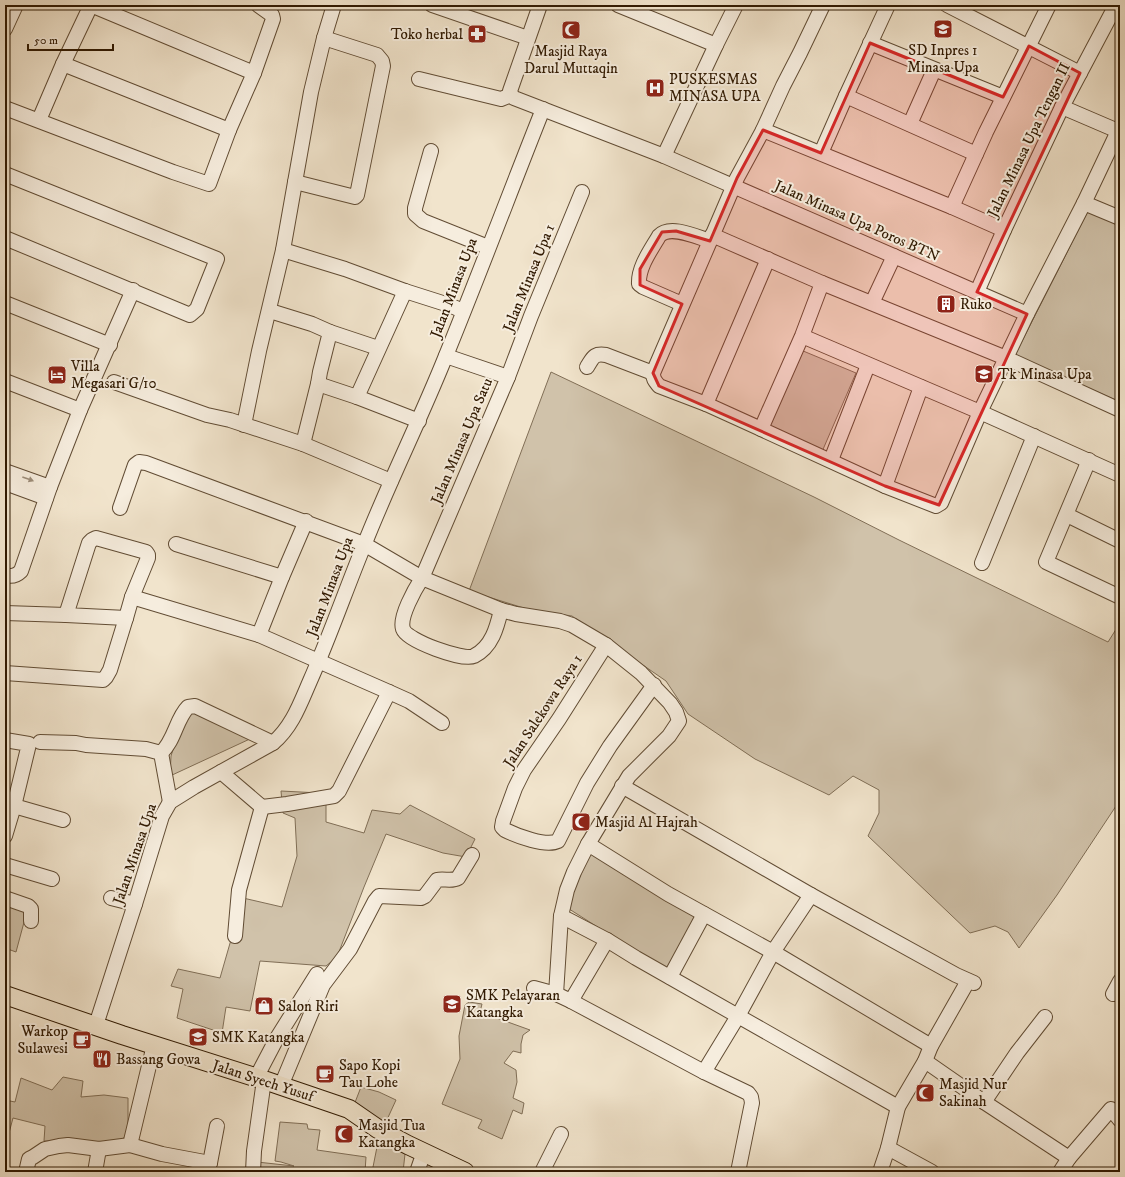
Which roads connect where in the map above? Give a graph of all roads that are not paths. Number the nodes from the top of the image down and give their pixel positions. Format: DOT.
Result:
graph roads {
  1 [pos="16,5"];
  2 [pos="91,5"];
  3 [pos="258,5"];
  4 [pos="334,5"];
  5 [pos="432,5"];
  6 [pos="540,5"];
  7 [pos="618,5"];
  8 [pos="736,5"];
  9 [pos="888,5"];
  10 [pos="948,5"];
  11 [pos="1049,5"];
  12 [pos="1116,5"];
  13 [pos="820,6"];
  14 [pos="5,29"];
  15 [pos="324,38"];
  16 [pos="528,38"];
  17 [pos="870,44"];
  18 [pos="716,45"];
  19 [pos="1029,46"];
  20 [pos="63,64"];
  21 [pos="934,70"];
  22 [pos="254,73"];
  23 [pos="1080,73"];
  24 [pos="419,79"];
  25 [pos="511,94"];
  26 [pos="846,96"];
  27 [pos="1003,97"];
  28 [pos="1062,107"];
  29 [pos="5,108"];
  30 [pos="543,109"];
  31 [pos="39,120"];
  32 [pos="910,124"];
  33 [pos="1119,129"];
  34 [pos="229,130"];
  35 [pos="763,130"];
  36 [pos="431,150"];
  37 [pos="822,153"];
  38 [pos="976,154"];
  39 [pos="664,156"];
  40 [pos="5,174"];
  41 [pos="296,182"];
  42 [pos="733,186"];
  43 [pos="582,192"];
  44 [pos="1084,203"];
  45 [pos="952,207"];
  46 [pos="1120,218"];
  47 [pos="1004,230"];
  48 [pos="5,238"];
  49 [pos="711,238"];
  50 [pos="488,247"];
  51 [pos="283,250"];
  52 [pos="894,256"];
  53 [pos="768,259"];
  54 [pos="822,283"];
  55 [pos="133,290"];
  56 [pos="405,291"];
  57 [pos="977,292"];
  58 [pos="5,303"];
  59 [pos="872,303"];
  60 [pos="682,304"];
  61 [pos="270,311"];
  62 [pos="463,311"];
  63 [pos="1027,314"];
  64 [pos="330,332"];
  65 [pos="802,336"];
  66 [pos="110,345"];
  67 [pos="378,348"];
  68 [pos="446,356"];
  69 [pos="1006,358"];
  70 [pos="868,364"];
  71 [pos="587,367"];
  72 [pos="653,373"];
  73 [pos="508,377"];
  74 [pos="5,381"];
  75 [pos="114,382"];
  76 [pos="318,384"];
  77 [pos="921,387"];
  78 [pos="357,397"];
  79 [pos="706,404"];
  80 [pos="80,410"];
  81 [pos="1120,410"];
  82 [pos="980,412"];
  83 [pos="419,421"];
  84 [pos="244,425"];
  85 [pos="761,429"];
  86 [pos="1034,436"];
  87 [pos="303,444"];
  88 [pos="831,460"];
  89 [pos="1089,460"];
  90 [pos="5,471"];
  91 [pos="1120,475"];
  92 [pos="391,481"];
  93 [pos="5,483"];
  94 [pos="885,486"];
  95 [pos="48,493"];
  96 [pos="120,508"];
  97 [pos="1067,515"];
  98 [pos="306,521"];
  99 [pos="1120,540"];
  100 [pos="176,544"];
  101 [pos="364,544"];
  102 [pos="982,563"];
  103 [pos="5,575"];
  104 [pos="282,577"];
  105 [pos="422,578"];
  106 [pos="132,597"];
  107 [pos="1120,597"];
  108 [pos="501,610"];
  109 [pos="5,613"];
  110 [pos="66,615"];
  111 [pos="126,618"];
  112 [pos="259,634"];
  113 [pos="606,644"];
  114 [pos="319,660"];
  115 [pos="5,673"];
  116 [pos="654,685"];
  117 [pos="390,692"];
  118 [pos="442,723"];
  119 [pos="5,740"];
  120 [pos="40,742"];
  121 [pos="273,743"];
  122 [pos="162,753"];
  123 [pos="221,772"];
  124 [pos="622,786"];
  125 [pos="170,802"];
  126 [pos="14,806"];
  127 [pos="262,807"];
  128 [pos="62,820"];
  129 [pos="5,836"];
  130 [pos="588,844"];
  131 [pos="472,855"];
  132 [pos="5,865"];
  133 [pos="52,879"];
  134 [pos="811,895"];
  135 [pos="5,898"];
  136 [pos="111,898"];
  137 [pos="136,904"];
  138 [pos="704,914"];
  139 [pos="561,916"];
  140 [pos="31,921"];
  141 [pos="235,936"];
  142 [pos="608,940"];
  143 [pos="773,952"];
  144 [pos="318,974"];
  145 [pos="670,978"];
  146 [pos="1120,981"];
  147 [pos="534,988"];
  148 [pos="556,994"];
  149 [pos="1113,994"];
  150 [pos="5,995"];
  151 [pos="571,1001"];
  152 [pos="738,1016"];
  153 [pos="1045,1017"];
  154 [pos="96,1025"];
  155 [pos="154,1045"];
  156 [pos="931,1046"];
  157 [pos="925,1061"];
  158 [pos="704,1072"];
  159 [pos="267,1081"];
  160 [pos="984,1102"];
  161 [pos="898,1107"];
  162 [pos="1120,1120"];
  163 [pos="217,1126"];
  164 [pos="561,1134"];
  165 [pos="130,1145"];
  166 [pos="888,1148"];
  167 [pos="100,1149"];
  168 [pos="424,1152"];
  169 [pos="1069,1158"];
  170 [pos="208,1167"];
  171 [pos="26,1172"];
  172 [pos="95,1172"];
  173 [pos="253,1172"];
  174 [pos="417,1172"];
  175 [pos="465,1172"];
  176 [pos="542,1172"];
  177 [pos="738,1172"];
  178 [pos="880,1172"];
  179 [pos="932,1172"];
  180 [pos="1060,1172"];
  1 -- 14 [label="street"];
  2 -- 20 [label="street"];
  2 -- 22 [label="street"];
  3 -- 22 [label="street"];
  4 -- 15 [label="street"];
  5 -- 16 [label="street"];
  6 -- 16 [label="street"];
  7 -- 18 [label="street"];
  8 -- 18 [label="street"];
  9 -- 17 [label="street"];
  10 -- 19 [label="street"];
  11 -- 19 [label="street"];
  12 -- 23 [label="street, Jalan Minasa Upa Tengan II"];
  13 -- 35 [label="street"];
  15 -- 41 [label="street"];
  15 -- 41 [label="street"];
  16 -- 25 [label="street"];
  17 -- 21 [label="street"];
  17 -- 26 [label="street"];
  18 -- 39 [label="street"];
  19 -- 23 [label="street"];
  19 -- 27 [label="street"];
  20 -- 31 [label="street"];
  20 -- 34 [label="street"];
  21 -- 27 [label="street"];
  21 -- 32 [label="street"];
  22 -- 34 [label="street"];
  23 -- 28 [label="street, Jalan Minasa Upa Tengan II"];
  24 -- 25 [label="street"];
  25 -- 30 [label="street, Jalan Minasa Upa Poros BTN"];
  26 -- 32 [label="street"];
  26 -- 37 [label="street"];
  27 -- 38 [label="street"];
  28 -- 33 [label="street"];
  28 -- 47 [label="street, Jalan Minasa Upa Tengan II"];
  29 -- 31 [label="street"];
  30 -- 39 [label="street, Jalan Minasa Upa Poros BTN"];
  30 -- 50 [label="street, Jalan Minasa Upa"];
  31 -- 34 [label="street"];
  32 -- 38 [label="street"];
  33 -- 44 [label="street"];
  35 -- 37 [label="street"];
  35 -- 42 [label="street"];
  36 -- 50 [label="street"];
  37 -- 45 [label="street"];
  38 -- 45 [label="street"];
  39 -- 42 [label="street, Jalan Minasa Upa Poros BTN"];
  40 -- 55 [label="street"];
  41 -- 51 [label="street"];
  42 -- 49 [label="street"];
  42 -- 52 [label="street, Jalan Minasa Upa Poros BTN"];
  43 -- 73 [label="street, Jalan Minasa Upa 1"];
  44 -- 46 [label="street"];
  44 -- 63 [label="street"];
  45 -- 47 [label="street"];
  47 -- 57 [label="street, Jalan Minasa Upa Tengan II"];
  48 -- 55 [label="street"];
  49 -- 53 [label="street"];
  49 -- 60 [label="street"];
  49 -- 60 [label="street"];
  50 -- 62 [label="street, Jalan Minasa Upa"];
  51 -- 56 [label="street"];
  51 -- 61 [label="street"];
  52 -- 57 [label="street, Jalan Minasa Upa Poros BTN"];
  52 -- 59 [label="street"];
  53 -- 54 [label="street"];
  53 -- 79 [label="street"];
  54 -- 59 [label="street"];
  54 -- 65 [label="street"];
  55 -- 66 [label="street"];
  56 -- 62 [label="street"];
  56 -- 67 [label="street"];
  57 -- 63 [label="street, Jalan Minasa Upa Poros BTN"];
  58 -- 66 [label="street"];
  59 -- 69 [label="street"];
  60 -- 72 [label="street"];
  61 -- 64 [label="street"];
  61 -- 84 [label="street"];
  62 -- 68 [label="street, Jalan Minasa Upa"];
  63 -- 69 [label="street"];
  64 -- 67 [label="street"];
  64 -- 76 [label="street"];
  65 -- 70 [label="street"];
  65 -- 85 [label="street"];
  66 -- 80 [label="street"];
  67 -- 78 [label="street"];
  68 -- 73 [label="street, Jalan Minasa Upa Satu"];
  68 -- 83 [label="street, Jalan Minasa Upa"];
  69 -- 81 [label="street"];
  69 -- 82 [label="street"];
  70 -- 77 [label="street"];
  70 -- 88 [label="street"];
  71 -- 72 [label="street"];
  72 -- 79 [label="street"];
  73 -- 105 [label="street, Jalan Minasa Upa Satu"];
  74 -- 80 [label="street"];
  75 -- 84 [label="street"];
  76 -- 78 [label="street"];
  76 -- 87 [label="street"];
  77 -- 82 [label="street"];
  77 -- 94 [label="street"];
  78 -- 83 [label="street"];
  79 -- 85 [label="street"];
  80 -- 95 [label="street"];
  82 -- 86 [label="street"];
  82 -- 94 [label="street"];
  83 -- 92 [label="street, Jalan Minasa Upa"];
  84 -- 87 [label="street"];
  85 -- 88 [label="street"];
  86 -- 89 [label="street"];
  86 -- 102 [label="street"];
  87 -- 92 [label="street"];
  88 -- 94 [label="street"];
  89 -- 91 [label="street"];
  89 -- 97 [label="street"];
  90 -- 95 [label="street, one-way"];
  92 -- 101 [label="street, Jalan Minasa Upa"];
  93 -- 95 [label="street"];
  95 -- 103 [label="street"];
  96 -- 98 [label="street"];
  97 -- 99 [label="street"];
  97 -- 107 [label="street"];
  98 -- 101 [label="street"];
  98 -- 104 [label="street"];
  100 -- 104 [label="street"];
  101 -- 105 [label="street"];
  101 -- 114 [label="street, Jalan Minasa Upa"];
  104 -- 112 [label="street"];
  105 -- 108 [label="street"];
  105 -- 108 [label="street, Jalan Minasa Upa Satu"];
  106 -- 110 [label="street"];
  106 -- 111 [label="street"];
  106 -- 112 [label="street"];
  108 -- 113 [label="street"];
  109 -- 110 [label="street"];
  110 -- 111 [label="street"];
  111 -- 115 [label="street"];
  112 -- 114 [label="street"];
  113 -- 116 [label="street"];
  113 -- 116 [label="street, Jalan Salekowa Raya 1"];
  114 -- 117 [label="street"];
  114 -- 121 [label="street, Jalan Minasa Upa"];
  116 -- 124 [label="street"];
  117 -- 118 [label="street"];
  117 -- 127 [label="street"];
  119 -- 126 [label="street"];
  120 -- 122 [label="street"];
  121 -- 122 [label="street"];
  121 -- 123 [label="street, Jalan Minasa Upa"];
  122 -- 125 [label="street"];
  123 -- 125 [label="street, Jalan Minasa Upa"];
  123 -- 127 [label="street"];
  124 -- 130 [label="street"];
  124 -- 134 [label="street"];
  125 -- 137 [label="street, Jalan Minasa Upa"];
  126 -- 128 [label="street"];
  126 -- 129 [label="street"];
  127 -- 141 [label="street"];
  130 -- 138 [label="street"];
  130 -- 139 [label="street"];
  131 -- 159 [label="street"];
  132 -- 133 [label="street"];
  134 -- 143 [label="street"];
  134 -- 156 [label="street"];
  135 -- 140 [label="street"];
  136 -- 137 [label="street"];
  137 -- 154 [label="street, Jalan Minasa Upa"];
  138 -- 143 [label="street"];
  138 -- 145 [label="street"];
  139 -- 142 [label="street"];
  139 -- 148 [label="street"];
  142 -- 145 [label="street"];
  142 -- 151 [label="street"];
  143 -- 152 [label="street"];
  143 -- 156 [label="street"];
  144 -- 159 [label="street"];
  145 -- 152 [label="street"];
  146 -- 149 [label="street"];
  147 -- 148 [label="street"];
  148 -- 151 [label="street"];
  150 -- 154 [label="main road, Jalan Syech Yusuf"];
  151 -- 158 [label="street"];
  152 -- 158 [label="street"];
  152 -- 161 [label="street"];
  153 -- 160 [label="street"];
  154 -- 155 [label="main road, Jalan Syech Yusuf"];
  155 -- 159 [label="main road, Jalan Syech Yusuf"];
  155 -- 165 [label="street"];
  156 -- 157 [label="street"];
  157 -- 160 [label="street"];
  157 -- 161 [label="street"];
  158 -- 177 [label="street"];
  159 -- 168 [label="main road, Jalan Syech Yusuf"];
  159 -- 173 [label="street"];
  160 -- 169 [label="street"];
  161 -- 166 [label="street"];
  162 -- 169 [label="street"];
  163 -- 170 [label="street"];
  164 -- 176 [label="street"];
  165 -- 167 [label="street"];
  165 -- 170 [label="street"];
  166 -- 178 [label="street"];
  166 -- 179 [label="street"];
  167 -- 171 [label="street"];
  167 -- 172 [label="street"];
  168 -- 174 [label="street"];
  168 -- 175 [label="main road, Jalan Syech Yusuf"];
  169 -- 180 [label="street"];
}
